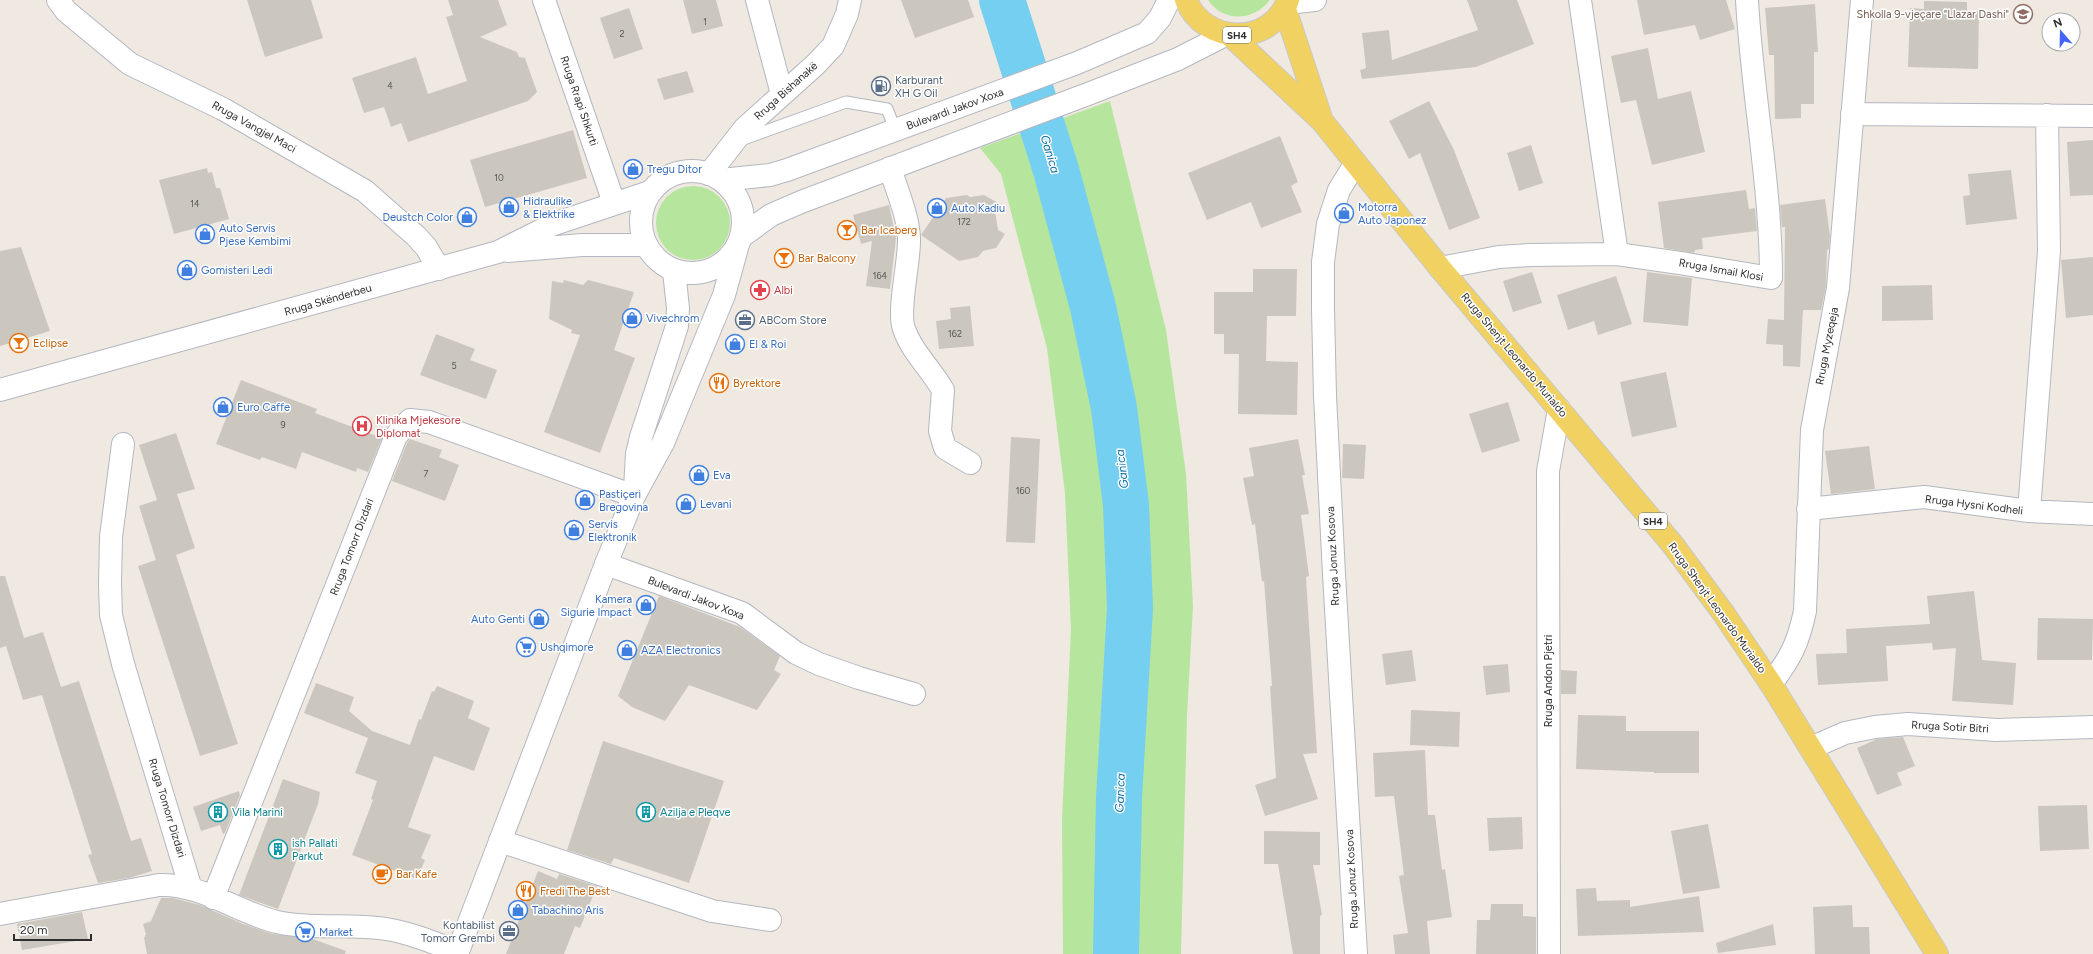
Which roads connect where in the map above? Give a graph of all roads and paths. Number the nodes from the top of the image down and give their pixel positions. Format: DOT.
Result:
graph roads {
  1 [pos="58,0"];
  2 [pos="544,0"];
  3 [pos="757,0"];
  4 [pos="850,0"];
  5 [pos="1169,0"];
  6 [pos="1186,0"];
  7 [pos="1315,0"];
  8 [pos="1580,0"];
  9 [pos="1747,0"];
  10 [pos="1862,0"];
  11 [pos="1287,4"];
  12 [pos="1229,35"];
  13 [pos="782,94"];
  14 [pos="1852,114"];
  15 [pos="2047,115"];
  16 [pos="2093,116"];
  17 [pos="1322,121"];
  18 [pos="896,131"];
  19 [pos="731,143"];
  20 [pos="1355,164"];
  21 [pos="890,168"];
  22 [pos="715,177"];
  23 [pos="650,192"];
  24 [pos="614,203"];
  25 [pos="739,242"];
  26 [pos="646,245"];
  27 [pos="498,252"];
  28 [pos="1616,254"];
  29 [pos="1440,268"];
  30 [pos="439,269"];
  31 [pos="674,271"];
  32 [pos="0,390"];
  33 [pos="1559,409"];
  34 [pos="123,444"];
  35 [pos="970,463"];
  36 [pos="634,496"];
  37 [pos="1808,509"];
  38 [pos="2029,511"];
  39 [pos="2093,514"];
  40 [pos="606,564"];
  41 [pos="1771,684"];
  42 [pos="914,694"];
  43 [pos="2093,728"];
  44 [pos="1811,748"];
  45 [pos="500,840"];
  46 [pos="191,889"];
  47 [pos="213,898"];
  48 [pos="0,914"];
  49 [pos="770,920"];
  50 [pos="458,953"];
  51 [pos="1356,954"];
  52 [pos="1549,954"];
  53 [pos="1938,954"];
  1 -- 30 [label="street, Rruga Vangjel Maci"];
  2 -- 24 [label="street, Rruga Rrapi Shkurti"];
  3 -- 13 [label="street"];
  4 -- 13 [label="street, Rruga Bishanakë"];
  5 -- 18 [label="street, Bulevardi Jakov Xoxa"];
  6 -- 12 [label="main road, SH4"];
  7 -- 11 [label="street"];
  8 -- 28 [label="street"];
  9 -- 28 [label="street, Rruga Ismail Klosi"];
  10 -- 14 [label="street, Rruga Myzeqeja"];
  11 -- 12 [label="main road, SH4"];
  11 -- 17 [label="main road, Rruga Shenjt Leonardo Murialdo / SH4"];
  12 -- 17 [label="main road, Rruga Shenjt Leonardo Murialdo / SH4"];
  12 -- 21 [label="street"];
  13 -- 19 [label="street, Rruga Bishanakë"];
  14 -- 15 [label="street"];
  14 -- 37 [label="street, Rruga Myzeqeja"];
  15 -- 16 [label="street"];
  15 -- 38 [label="street"];
  17 -- 20 [label="main road, Rruga Shenjt Leonardo Murialdo / SH4"];
  18 -- 19 [label="lane"];
  18 -- 22 [label="street, Bulevardi Jakov Xoxa"];
  19 -- 22 [label="street, Rruga Bishanakë"];
  20 -- 29 [label="main road, Rruga Shenjt Leonardo Murialdo / SH4"];
  20 -- 51 [label="street, Rruga Jonuz Kosova"];
  21 -- 25 [label="street"];
  21 -- 35 [label="street"];
  22 -- 23 [label="street"];
  22 -- 25 [label="street"];
  23 -- 24 [label="street, Rruga Skënderbeu"];
  23 -- 26 [label="street"];
  24 -- 27 [label="street, Rruga Skënderbeu"];
  25 -- 31 [label="street"];
  25 -- 36 [label="street"];
  26 -- 27 [label="street"];
  26 -- 31 [label="street"];
  27 -- 30 [label="street, Rruga Skënderbeu"];
  28 -- 29 [label="street, Rruga Ismail Klosi"];
  29 -- 33 [label="main road, Rruga Shenjt Leonardo Murialdo / SH4"];
  30 -- 32 [label="street, Rruga Skënderbeu"];
  31 -- 36 [label="street"];
  33 -- 41 [label="main road, Rruga Shenjt Leonardo Murialdo / SH4"];
  33 -- 52 [label="street, Rruga Andon Pjetri"];
  34 -- 46 [label="street, Rruga Tomorr Dizdari"];
  36 -- 40 [label="street"];
  36 -- 47 [label="street, Rruga Tomorr Dizdari"];
  37 -- 38 [label="street, Rruga Hysni Kodheli"];
  37 -- 41 [label="street, Rruga Myzeqeja"];
  38 -- 39 [label="street, Rruga Hysni Kodheli"];
  40 -- 42 [label="street, Bulevardi Jakov Xoxa"];
  40 -- 45 [label="street"];
  41 -- 44 [label="main road, Rruga Shenjt Leonardo Murialdo / SH4"];
  43 -- 44 [label="street, Rruga Sotir Bitri"];
  44 -- 53 [label="main road, Rruga Shenjt Leonardo Murialdo / SH4"];
  45 -- 49 [label="street"];
  45 -- 50 [label="street"];
  46 -- 47 [label="street"];
  46 -- 48 [label="street"];
  47 -- 50 [label="street"];
}
